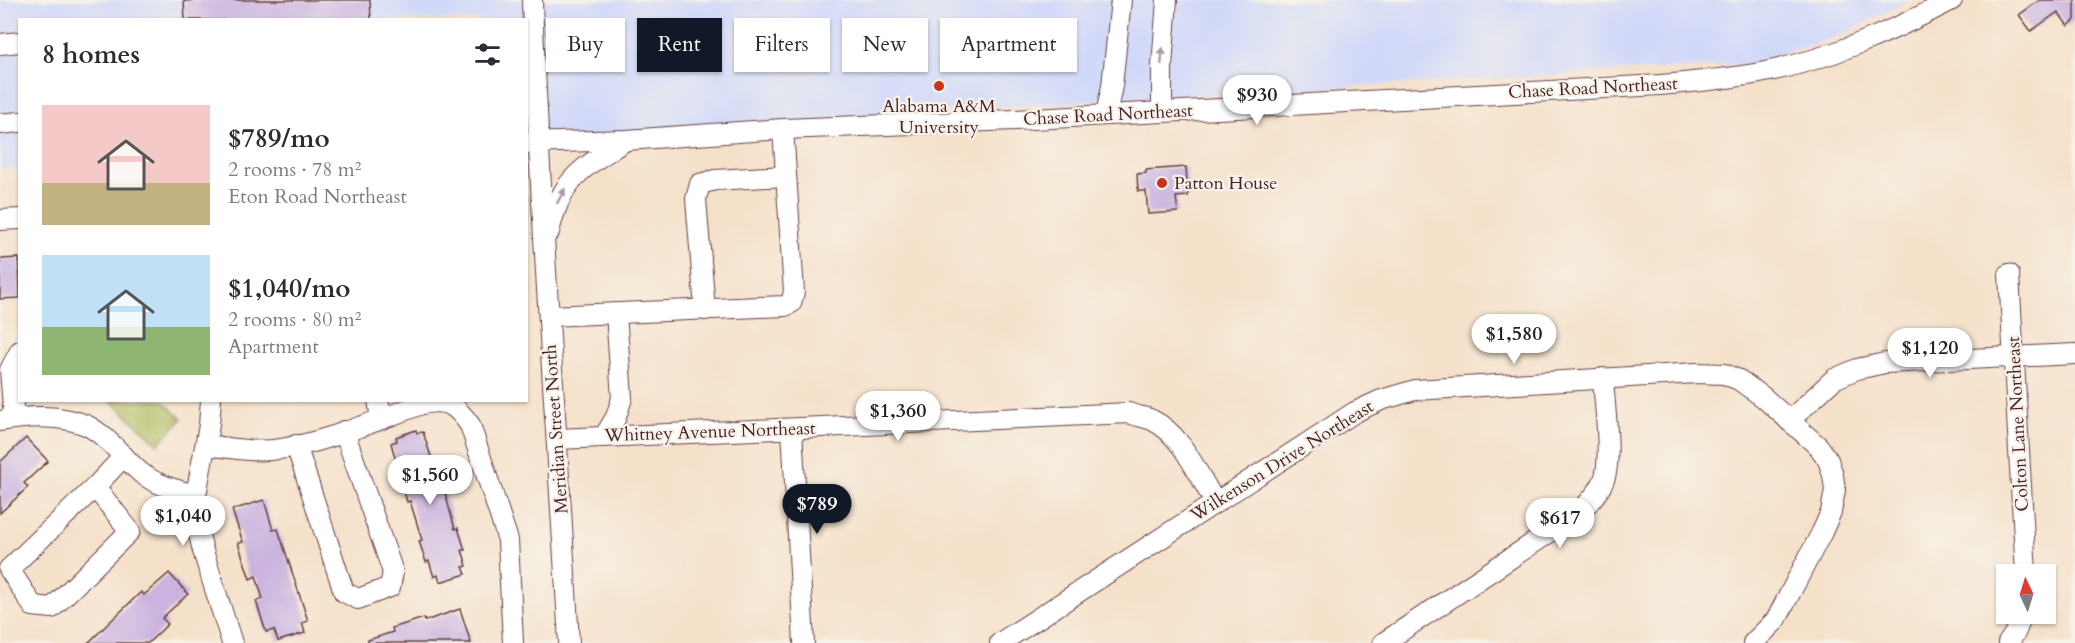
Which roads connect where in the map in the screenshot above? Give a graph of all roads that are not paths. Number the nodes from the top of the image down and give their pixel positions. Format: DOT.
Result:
graph roads {
  1 [pos="532,0"];
  2 [pos="1120,0"];
  3 [pos="1167,0"];
  4 [pos="1952,0"];
  5 [pos="18,42"];
  6 [pos="0,44"];
  7 [pos="1162,112"];
  8 [pos="1106,115"];
  9 [pos="18,122"];
  10 [pos="0,124"];
  11 [pos="783,129"];
  12 [pos="626,140"];
  13 [pos="532,143"];
  14 [pos="786,176"];
  15 [pos="528,207"];
  16 [pos="18,219"];
  17 [pos="0,220"];
  18 [pos="545,252"];
  19 [pos="2009,274"];
  20 [pos="705,310"];
  21 [pos="616,313"];
  22 [pos="549,316"];
  23 [pos="2075,354"];
  24 [pos="18,355"];
  25 [pos="2014,357"];
  26 [pos="1603,378"];
  27 [pos="211,402"];
  28 [pos="433,402"];
  29 [pos="442,402"];
  30 [pos="464,406"];
  31 [pos="380,410"];
  32 [pos="7,420"];
  33 [pos="1789,421"];
  34 [pos="792,429"];
  35 [pos="344,431"];
  36 [pos="604,437"];
  37 [pos="558,439"];
  38 [pos="206,444"];
  39 [pos="296,445"];
  40 [pos="124,456"];
  41 [pos="94,487"];
  42 [pos="196,495"];
  43 [pos="1215,502"];
  44 [pos="2025,564"];
  45 [pos="2019,624"];
  46 [pos="232,643"];
  47 [pos="513,643"];
  48 [pos="569,643"];
  49 [pos="804,643"];
  50 [pos="1000,643"];
  51 [pos="1383,643"];
  52 [pos="1753,643"];
  53 [pos="2008,643"];
  1 -- 13 [label="street, Meridian Street North"];
  2 -- 8 [label="street"];
  7 -- 3 [label="street, one-way"];
  4 -- 7 [label="street, Chase Road Northeast"];
  5 -- 6 [label="street"];
  7 -- 8 [label="street, Chase Road Northeast"];
  8 -- 11 [label="street, Chase Road Northeast"];
  9 -- 10 [label="street"];
  11 -- 12 [label="street, Chase Road Northeast"];
  11 -- 14 [label="street"];
  12 -- 13 [label="street, Chase Road Northeast"];
  18 -- 12 [label="street, one-way"];
  13 -- 18 [label="street, Meridian Street North"];
  14 -- 20 [label="street"];
  14 -- 20 [label="street"];
  15 -- 18 [label="street"];
  16 -- 17 [label="street"];
  18 -- 22 [label="street, Meridian Street North"];
  19 -- 25 [label="street, Colton Lane Northeast"];
  20 -- 21 [label="street"];
  21 -- 22 [label="street"];
  21 -- 36 [label="street"];
  22 -- 37 [label="street, Meridian Street North"];
  23 -- 25 [label="street"];
  24 -- 32 [label="street"];
  25 -- 33 [label="street"];
  25 -- 44 [label="street, Colton Lane Northeast"];
  26 -- 33 [label="street, Wilkenson Drive Northeast"];
  26 -- 43 [label="street, Wilkenson Drive Northeast"];
  26 -- 51 [label="street"];
  27 -- 38 [label="street"];
  28 -- 31 [label="street"];
  29 -- 30 [label="street"];
  30 -- 47 [label="street"];
  31 -- 35 [label="street"];
  32 -- 40 [label="street"];
  33 -- 52 [label="street, Wilkenson Drive Northeast"];
  34 -- 36 [label="street, Whitney Avenue Northeast"];
  34 -- 43 [label="street, Whitney Avenue Northeast"];
  34 -- 49 [label="street"];
  35 -- 39 [label="street"];
  35 -- 39 [label="street"];
  36 -- 37 [label="street, Whitney Avenue Northeast"];
  37 -- 48 [label="street, Meridian Street North"];
  38 -- 39 [label="street"];
  38 -- 42 [label="street"];
  40 -- 41 [label="street"];
  40 -- 42 [label="street"];
  41 -- 41 [label="street"];
  42 -- 46 [label="street"];
  43 -- 50 [label="street, Wilkenson Drive Northeast"];
  45 -- 53 [label="street"];
}
